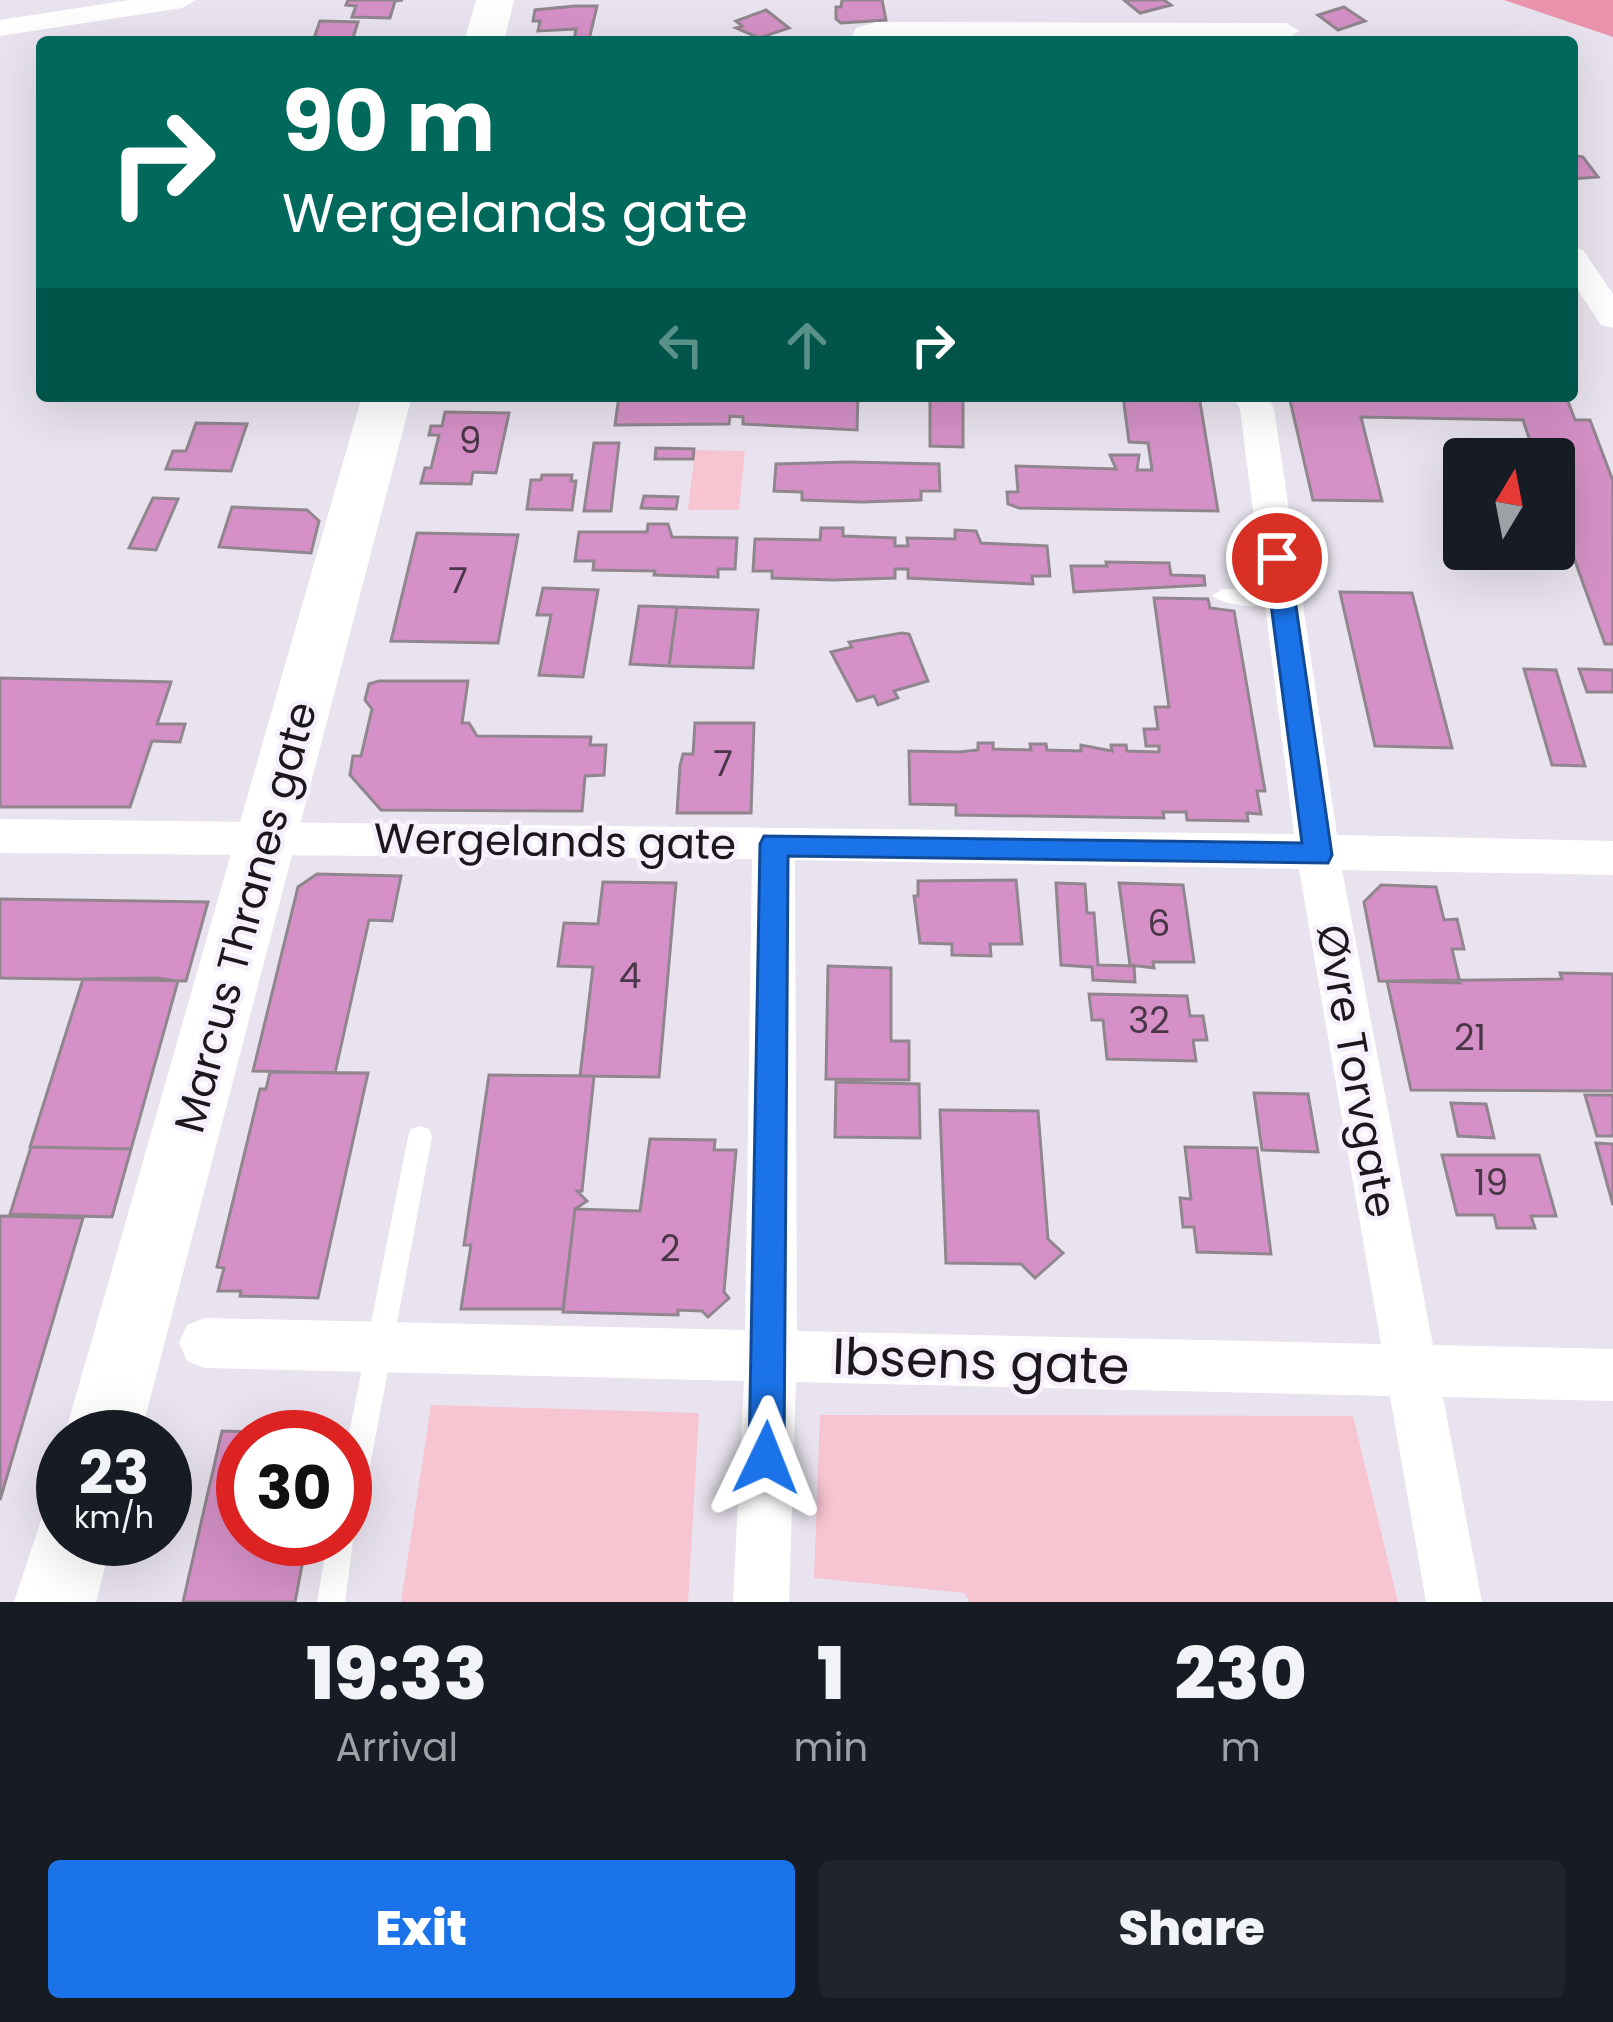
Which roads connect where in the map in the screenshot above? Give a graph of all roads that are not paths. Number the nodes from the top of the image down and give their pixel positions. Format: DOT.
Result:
graph roads {
  1 [pos="182,0"];
  2 [pos="495,0"];
  3 [pos="1246,0"];
  4 [pos="0,28"];
  5 [pos="486,36"];
  6 [pos="865,36"];
  7 [pos="1294,36"];
  8 [pos="1578,266"];
  9 [pos="1613,318"];
  10 [pos="385,402"];
  11 [pos="1253,402"];
  12 [pos="1222,596"];
  13 [pos="1282,598"];
  14 [pos="0,836"];
  15 [pos="266,838"];
  16 [pos="774,844"];
  17 [pos="1318,855"];
  18 [pos="1613,858"];
  19 [pos="420,1137"];
  20 [pos="205,1343"];
  21 [pos="379,1346"];
  22 [pos="771,1355"];
  23 [pos="1412,1373"];
  24 [pos="1613,1376"];
  25 [pos="109,1410"];
  26 [pos="367,1410"];
  27 [pos="65,1566"];
  28 [pos="337,1566"];
  29 [pos="55,1602"];
  30 [pos="331,1602"];
  31 [pos="761,1602"];
  32 [pos="1454,1602"];
  1 -- 4 [label="street"];
  2 -- 5 [label="main road"];
  3 -- 7 [label="street"];
  6 -- 7 [label="street"];
  8 -- 9 [label="street"];
  10 -- 15 [label="main road, Marcus Thranes gate"];
  11 -- 13 [label="street, Øvre Torvgate"];
  12 -- 13 [label="lane"];
  13 -- 17 [label="street, Øvre Torvgate"];
  14 -- 15 [label="street, Wergelands gate"];
  15 -- 16 [label="street, Wergelands gate"];
  15 -- 25 [label="main road, Marcus Thranes gate"];
  16 -- 17 [label="street, Wergelands gate"];
  16 -- 22 [label="street"];
  17 -- 18 [label="street, Wergelands gate"];
  17 -- 23 [label="street, Øvre Torvgate"];
  19 -- 21 [label="lane"];
  20 -- 21 [label="street, Ibsens gate"];
  21 -- 22 [label="street, Ibsens gate"];
  21 -- 26 [label="lane"];
  22 -- 23 [label="street, Ibsens gate"];
  22 -- 31 [label="street"];
  23 -- 24 [label="street, Ibsens gate"];
  23 -- 32 [label="street, Øvre Torvgate"];
  27 -- 29 [label="main road"];
  28 -- 30 [label="lane"];
}
